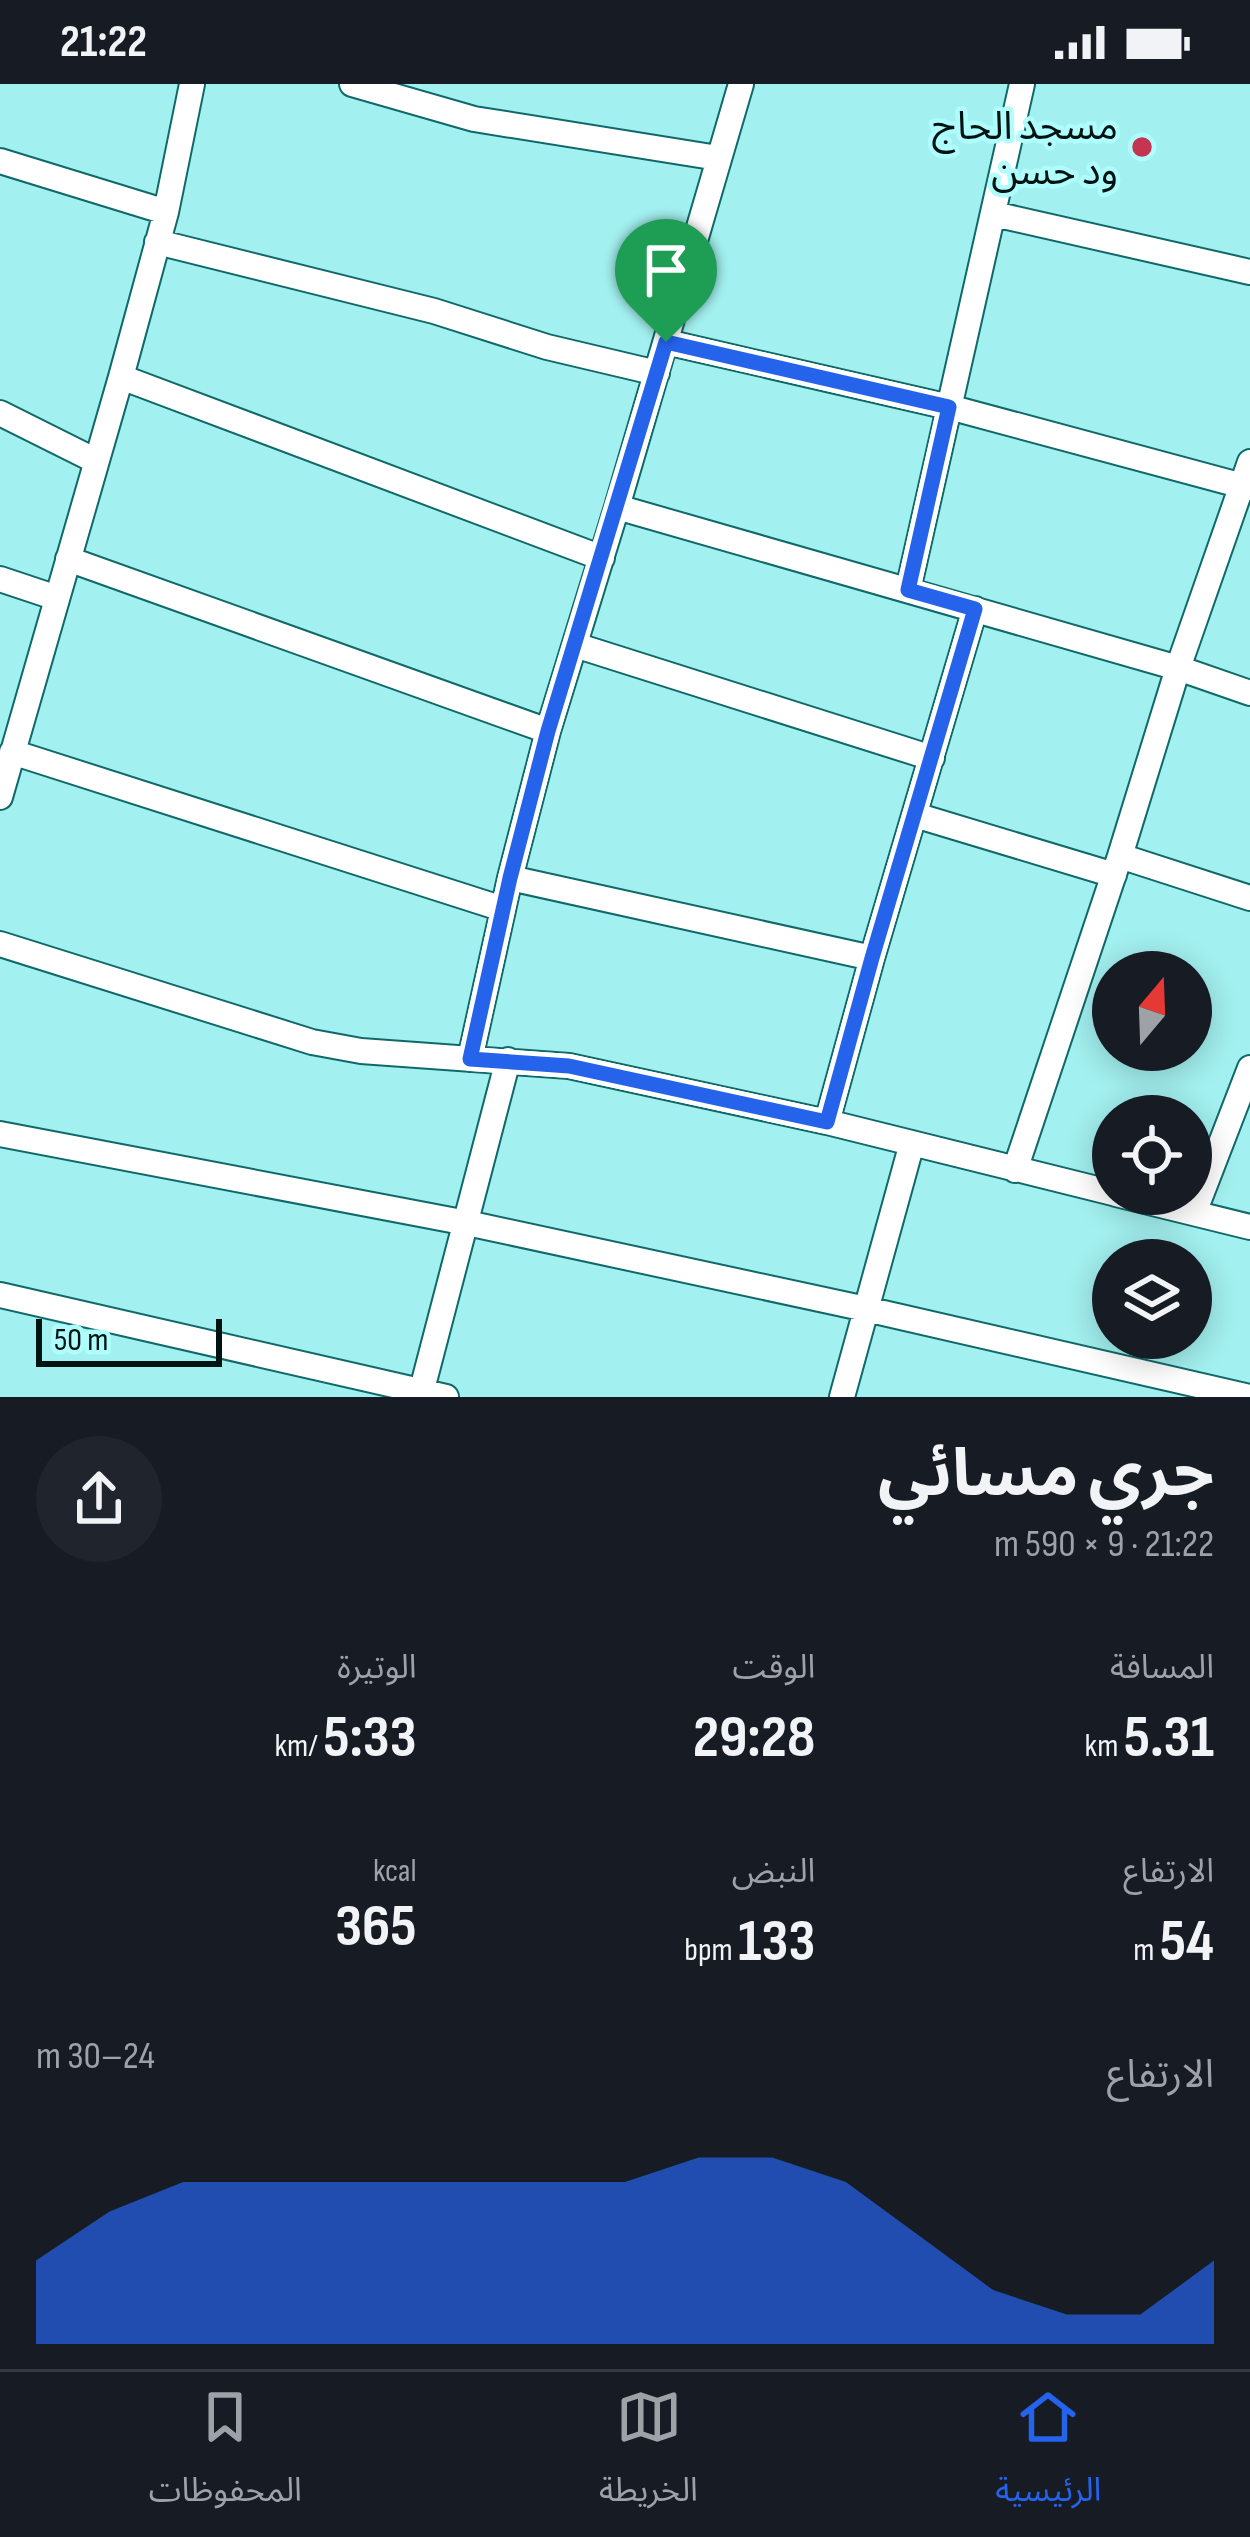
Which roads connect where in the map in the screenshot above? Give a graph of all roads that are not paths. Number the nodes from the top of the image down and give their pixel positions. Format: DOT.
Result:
graph roads {
  1 [pos="192,84"];
  2 [pos="352,84"];
  3 [pos="740,84"];
  4 [pos="1022,84"];
  5 [pos="718,158"];
  6 [pos="0,160"];
  7 [pos="166,212"];
  8 [pos="994,214"];
  9 [pos="157,242"];
  10 [pos="1250,272"];
  11 [pos="666,342"];
  12 [pos="657,373"];
  13 [pos="121,377"];
  14 [pos="949,407"];
  15 [pos="0,413"];
  16 [pos="96,461"];
  17 [pos="1247,478"];
  18 [pos="617,507"];
  19 [pos="602,558"];
  20 [pos="68,559"];
  21 [pos="0,579"];
  22 [pos="908,590"];
  23 [pos="57,598"];
  24 [pos="975,609"];
  25 [pos="575,645"];
  26 [pos="1178,668"];
  27 [pos="1250,693"];
  28 [pos="548,731"];
  29 [pos="12,752"];
  30 [pos="932,758"];
  31 [pos="0,795"];
  32 [pos="915,815"];
  33 [pos="1117,865"];
  34 [pos="510,878"];
  35 [pos="1250,898"];
  36 [pos="502,909"];
  37 [pos="0,944"];
  38 [pos="872,958"];
  39 [pos="470,1059"];
  40 [pos="508,1060"];
  41 [pos="1250,1068"];
  42 [pos="827,1122"];
  43 [pos="0,1134"];
  44 [pos="912,1143"];
  45 [pos="1212,1166"];
  46 [pos="1015,1170"];
  47 [pos="1092,1189"];
  48 [pos="1202,1215"];
  49 [pos="467,1223"];
  50 [pos="1250,1227"];
  51 [pos="0,1295"];
  52 [pos="866,1310"];
  53 [pos="429,1395"];
  54 [pos="1250,1396"];
  55 [pos="842,1397"];
  1 -- 7 [label="street"];
  2 -- 5 [label="street"];
  3 -- 5 [label="street"];
  4 -- 8 [label="street"];
  5 -- 11 [label="street"];
  6 -- 7 [label="street"];
  7 -- 9 [label="street"];
  8 -- 10 [label="street"];
  8 -- 14 [label="street"];
  9 -- 12 [label="street"];
  9 -- 13 [label="street"];
  11 -- 12 [label="street"];
  11 -- 14 [label="street"];
  12 -- 18 [label="street"];
  13 -- 16 [label="street"];
  13 -- 19 [label="street"];
  14 -- 17 [label="street"];
  14 -- 22 [label="street"];
  15 -- 16 [label="street"];
  16 -- 20 [label="street"];
  17 -- 26 [label="street"];
  18 -- 19 [label="street"];
  18 -- 22 [label="street"];
  19 -- 25 [label="street"];
  20 -- 23 [label="street"];
  20 -- 28 [label="street"];
  21 -- 23 [label="street"];
  22 -- 24 [label="street"];
  23 -- 29 [label="street"];
  24 -- 26 [label="street"];
  24 -- 30 [label="street"];
  25 -- 28 [label="street"];
  25 -- 30 [label="street"];
  26 -- 27 [label="street"];
  26 -- 33 [label="street"];
  28 -- 34 [label="street"];
  29 -- 31 [label="street"];
  29 -- 36 [label="street"];
  30 -- 32 [label="street"];
  32 -- 33 [label="street"];
  32 -- 38 [label="street"];
  33 -- 35 [label="street"];
  33 -- 46 [label="street"];
  34 -- 36 [label="street"];
  34 -- 38 [label="street"];
  36 -- 39 [label="street"];
  37 -- 39 [label="street"];
  38 -- 42 [label="street"];
  39 -- 40 [label="street"];
  40 -- 42 [label="street"];
  40 -- 49 [label="street"];
  41 -- 45 [label="street"];
  42 -- 44 [label="street"];
  43 -- 49 [label="street"];
  44 -- 46 [label="street"];
  44 -- 52 [label="street"];
  46 -- 47 [label="street"];
  48 -- 50 [label="street"];
  49 -- 52 [label="street"];
  49 -- 53 [label="street"];
  51 -- 53 [label="street"];
  52 -- 54 [label="street"];
  52 -- 55 [label="street"];
}
